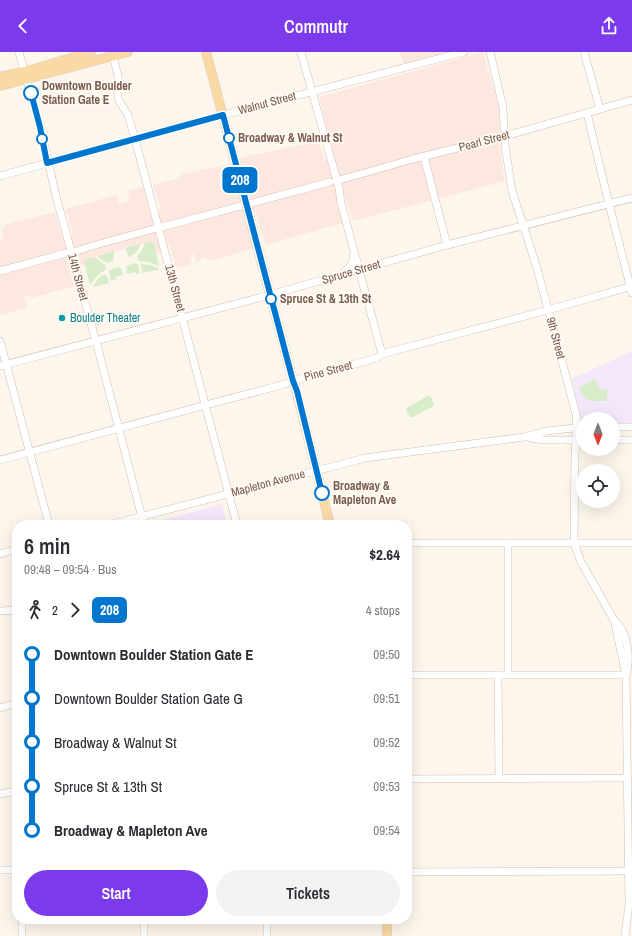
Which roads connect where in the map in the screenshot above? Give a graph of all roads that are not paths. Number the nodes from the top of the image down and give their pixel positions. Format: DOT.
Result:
graph roads {
  1 [pos="19,52"];
  2 [pos="91,52"];
  3 [pos="128,52"];
  4 [pos="206,52"];
  5 [pos="301,52"];
  6 [pos="464,52"];
  7 [pos="490,52"];
  8 [pos="584,52"];
  9 [pos="112,54"];
  10 [pos="25,76"];
  11 [pos="0,77"];
  12 [pos="0,86"];
  13 [pos="312,92"];
  14 [pos="296,95"];
  15 [pos="632,100"];
  16 [pos="315,104"];
  17 [pos="600,109"];
  18 [pos="588,113"];
  19 [pos="223,115"];
  20 [pos="504,135"];
  21 [pos="135,139"];
  22 [pos="424,157"];
  23 [pos="47,163"];
  24 [pos="0,176"];
  25 [pos="333,181"];
  26 [pos="632,198"];
  27 [pos="609,204"];
  28 [pos="247,205"];
  29 [pos="523,226"];
  30 [pos="447,245"];
  31 [pos="353,248"];
  32 [pos="359,269"];
  33 [pos="0,271"];
  34 [pos="340,275"];
  35 [pos="631,289"];
  36 [pos="270,294"];
  37 [pos="548,310"];
  38 [pos="182,315"];
  39 [pos="95,341"];
  40 [pos="1,344"];
  41 [pos="382,354"];
  42 [pos="28,360"];
  43 [pos="3,366"];
  44 [pos="293,381"];
  45 [pos="205,405"];
  46 [pos="576,412"];
  47 [pos="620,427"];
  48 [pos="632,427"];
  49 [pos="118,428"];
  50 [pos="576,428"];
  51 [pos="524,437"];
  52 [pos="576,440"];
  53 [pos="620,440"];
  54 [pos="632,440"];
  55 [pos="29,452"];
  56 [pos="579,456"];
  57 [pos="0,460"];
  58 [pos="316,470"];
  59 [pos="229,493"];
  60 [pos="142,516"];
  61 [pos="48,520"];
  62 [pos="127,520"];
  63 [pos="143,520"];
  64 [pos="236,520"];
  65 [pos="329,520"];
  66 [pos="412,543"];
  67 [pos="508,543"];
  68 [pos="574,543"];
  69 [pos="632,543"];
  70 [pos="12,550"];
  71 [pos="0,554"];
  72 [pos="12,610"];
  73 [pos="0,611"];
  74 [pos="412,675"];
  75 [pos="498,675"];
  76 [pos="508,675"];
  77 [pos="626,675"];
  78 [pos="12,704"];
  79 [pos="0,708"];
  80 [pos="630,711"];
  81 [pos="628,778"];
  82 [pos="412,779"];
  83 [pos="499,779"];
  84 [pos="630,790"];
  85 [pos="12,792"];
  86 [pos="0,794"];
  87 [pos="0,870"];
  88 [pos="12,870"];
  89 [pos="631,871"];
  90 [pos="412,872"];
  91 [pos="22,924"];
  92 [pos="144,924"];
  93 [pos="267,924"];
  94 [pos="387,924"];
  95 [pos="22,936"];
  96 [pos="144,936"];
  97 [pos="267,936"];
  98 [pos="387,936"];
  99 [pos="625,936"];
  1 -- 10 [label="street, 14th Street"];
  2 -- 10 [label="main road"];
  3 -- 9 [label="main road"];
  4 -- 19 [label="main road"];
  5 -- 13 [label="street"];
  6 -- 13 [label="street, Walnut Street"];
  7 -- 20 [label="street, 9th Street"];
  8 -- 17 [label="street"];
  9 -- 10 [label="main road"];
  9 -- 21 [label="street, 13th Street"];
  10 -- 11 [label="main road"];
  10 -- 12 [label="main road"];
  10 -- 23 [label="street, 14th Street"];
  13 -- 14 [label="street, Walnut Street"];
  13 -- 16 [label="street"];
  14 -- 16 [label="street"];
  14 -- 19 [label="street, Walnut Street"];
  15 -- 17 [label="street, Pearl Street"];
  16 -- 25 [label="street"];
  17 -- 18 [label="street, Pearl Street"];
  18 -- 20 [label="street, Pearl Street"];
  18 -- 27 [label="street"];
  19 -- 21 [label="street, Walnut Street"];
  19 -- 28 [label="main road"];
  20 -- 22 [label="street, Pearl Street"];
  20 -- 29 [label="street, 9th Street"];
  21 -- 23 [label="street, Walnut Street"];
  21 -- 38 [label="street, 13th Street"];
  22 -- 25 [label="street, Pearl Street"];
  22 -- 30 [label="street"];
  23 -- 24 [label="street, Walnut Street"];
  23 -- 39 [label="street, 14th Street"];
  25 -- 28 [label="street, Pearl Street"];
  25 -- 31 [label="street"];
  26 -- 27 [label="street, Spruce Street"];
  27 -- 29 [label="street, Spruce Street"];
  27 -- 35 [label="street"];
  28 -- 33 [label="street, Pearl Street"];
  28 -- 36 [label="main road"];
  29 -- 30 [label="street, Spruce Street"];
  29 -- 37 [label="street, 9th Street"];
  30 -- 32 [label="street, Spruce Street"];
  31 -- 32 [label="street"];
  31 -- 34 [label="street"];
  32 -- 34 [label="street, Spruce Street"];
  32 -- 41 [label="street"];
  34 -- 36 [label="street, Spruce Street"];
  35 -- 37 [label="street, Pine Street"];
  36 -- 38 [label="street, Spruce Street"];
  36 -- 44 [label="main road"];
  37 -- 41 [label="street, Pine Street"];
  37 -- 46 [label="street, 9th Street"];
  38 -- 39 [label="street, Spruce Street"];
  38 -- 45 [label="street, 13th Street"];
  39 -- 42 [label="street, Spruce Street"];
  39 -- 49 [label="street, 14th Street"];
  40 -- 42 [label="street"];
  40 -- 43 [label="street"];
  41 -- 44 [label="street, Pine Street"];
  42 -- 43 [label="street, Spruce Street"];
  43 -- 55 [label="street"];
  44 -- 45 [label="street, Pine Street"];
  44 -- 58 [label="main road"];
  45 -- 49 [label="street, Pine Street"];
  45 -- 59 [label="street, 13th Street"];
  47 -- 48 [label="street"];
  49 -- 55 [label="street, Pine Street"];
  49 -- 60 [label="street, 14th Street"];
  50 -- 51 [label="street, Mapleton Avenue"];
  51 -- 52 [label="street, Mapleton Avenue"];
  51 -- 58 [label="street, Mapleton Avenue"];
  53 -- 54 [label="street"];
  55 -- 57 [label="street, Pine Street"];
  55 -- 61 [label="street"];
  56 -- 68 [label="street, 9th Street"];
  58 -- 59 [label="street, Mapleton Avenue"];
  58 -- 65 [label="main road"];
  59 -- 60 [label="street, Mapleton Avenue"];
  59 -- 64 [label="street, 13th Street"];
  60 -- 62 [label="street, Mapleton Avenue"];
  60 -- 63 [label="street, 14th Street"];
  66 -- 67 [label="street"];
  67 -- 68 [label="street"];
  67 -- 76 [label="street"];
  68 -- 69 [label="street"];
  68 -- 77 [label="street, 9th Street"];
  70 -- 71 [label="street"];
  72 -- 73 [label="street"];
  74 -- 75 [label="street"];
  75 -- 76 [label="street"];
  75 -- 83 [label="street"];
  76 -- 77 [label="street"];
  77 -- 80 [label="street, 9th Street"];
  78 -- 79 [label="street"];
  80 -- 81 [label="street, 9th Street"];
  81 -- 83 [label="street"];
  81 -- 84 [label="street, 9th Street"];
  82 -- 83 [label="street"];
  84 -- 89 [label="street, 9th Street"];
  85 -- 86 [label="street"];
  87 -- 88 [label="street"];
  89 -- 90 [label="street"];
  89 -- 99 [label="street, 9th Street"];
  91 -- 95 [label="street"];
  92 -- 96 [label="street"];
  93 -- 97 [label="street"];
  94 -- 98 [label="main road"];
}
